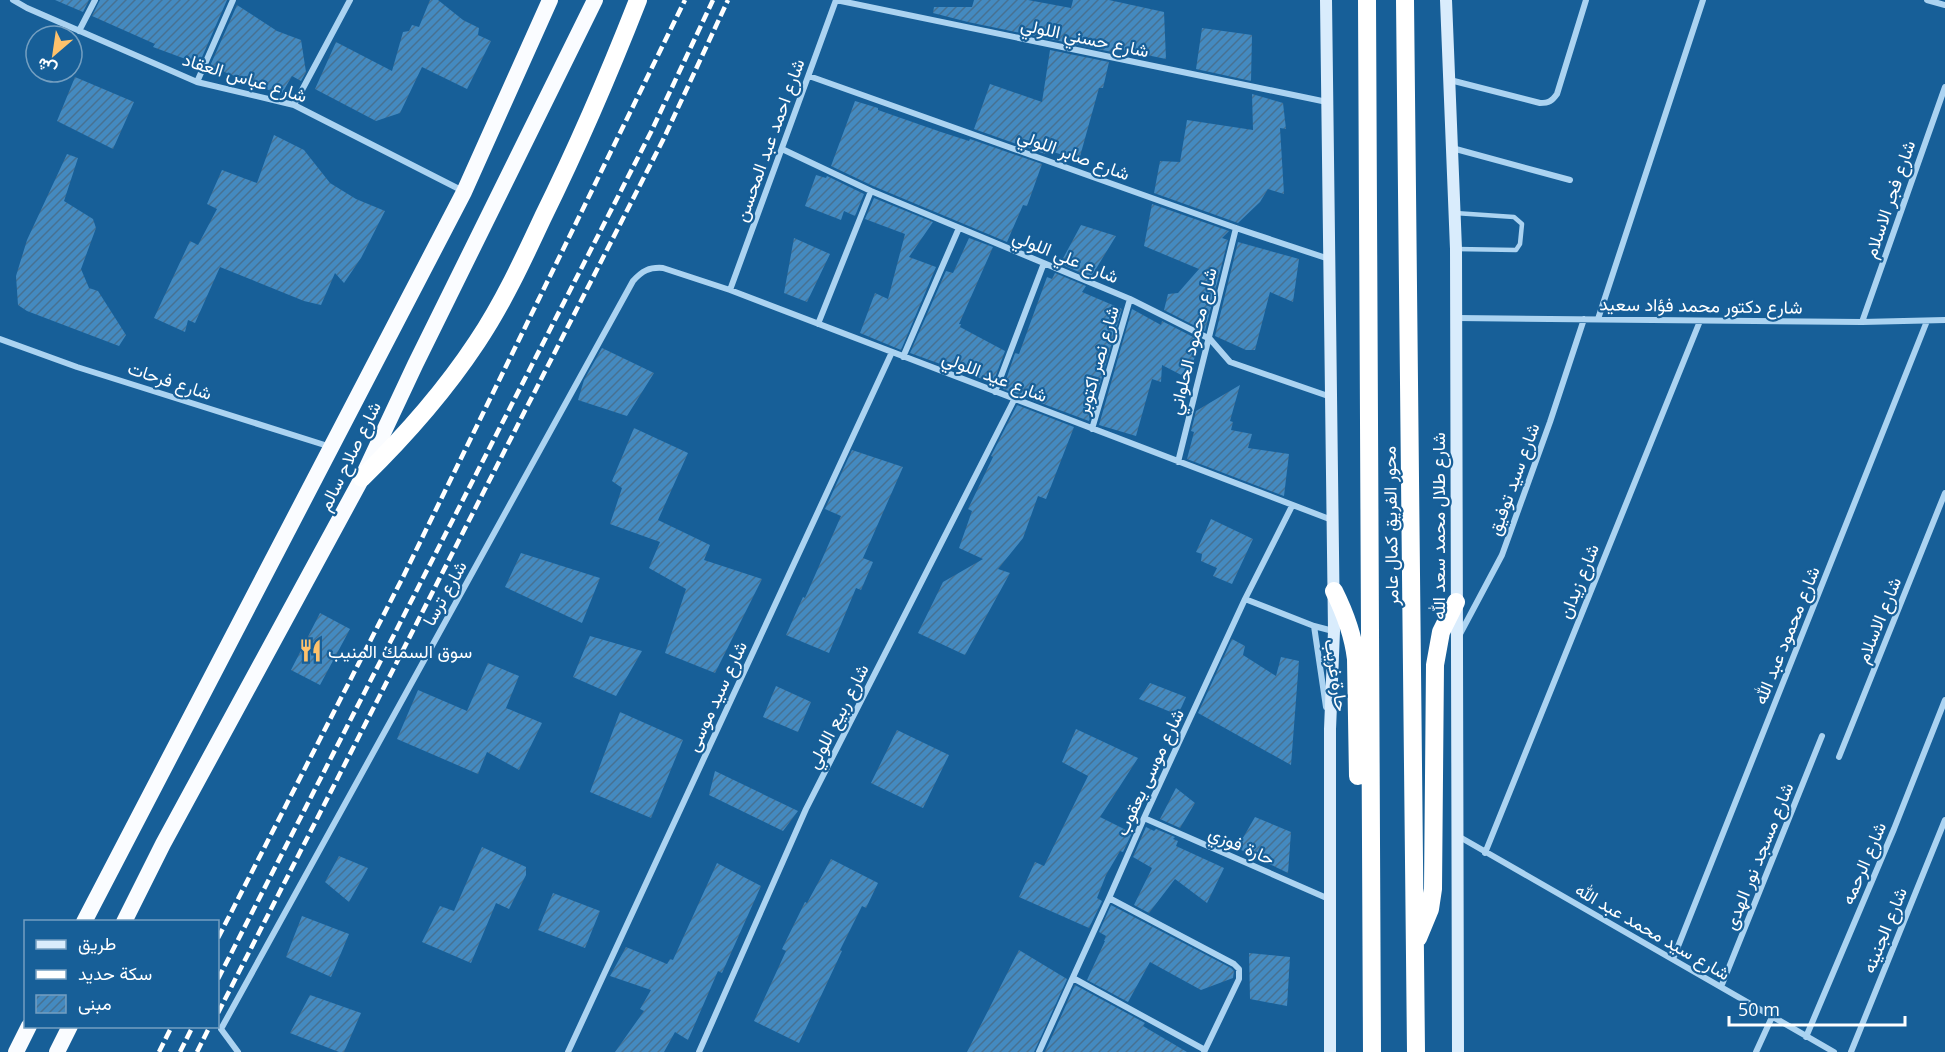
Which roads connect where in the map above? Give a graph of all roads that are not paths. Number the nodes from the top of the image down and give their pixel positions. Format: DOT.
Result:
graph roads {
  1 [pos="13,0"];
  2 [pos="31,0"];
  3 [pos="95,0"];
  4 [pos="233,0"];
  5 [pos="350,0"];
  6 [pos="595,0"];
  7 [pos="638,0"];
  8 [pos="836,0"];
  9 [pos="1326,0"];
  10 [pos="1367,0"];
  11 [pos="1406,0"];
  12 [pos="1446,0"];
  13 [pos="1586,0"];
  14 [pos="1703,0"];
  15 [pos="1927,0"];
  16 [pos="545,1"];
  17 [pos="1945,5"];
  18 [pos="27,8"];
  19 [pos="63,24"];
  20 [pos="83,24"];
  21 [pos="84,33"];
  22 [pos="809,76"];
  23 [pos="1449,80"];
  24 [pos="197,82"];
  25 [pos="1945,87"];
  26 [pos="1327,102"];
  27 [pos="294,105"];
  28 [pos="1452,147"];
  29 [pos="782,149"];
  30 [pos="1570,180"];
  31 [pos="871,191"];
  32 [pos="464,192"];
  33 [pos="1455,213"];
  34 [pos="959,228"];
  35 [pos="1236,228"];
  36 [pos="1456,249"];
  37 [pos="1329,260"];
  38 [pos="1044,263"];
  39 [pos="646,270"];
  40 [pos="730,290"];
  41 [pos="1130,299"];
  42 [pos="1456,318"];
  43 [pos="1584,319"];
  44 [pos="1598,319"];
  45 [pos="1945,320"];
  46 [pos="1700,321"];
  47 [pos="1927,321"];
  48 [pos="1862,322"];
  49 [pos="818,324"];
  50 [pos="1208,338"];
  51 [pos="0,339"];
  52 [pos="892,352"];
  53 [pos="903,357"];
  54 [pos="995,392"];
  55 [pos="1331,398"];
  56 [pos="1014,400"];
  57 [pos="1092,429"];
  58 [pos="331,447"];
  59 [pos="1178,462"];
  60 [pos="362,478"];
  61 [pos="1945,493"];
  62 [pos="1292,506"];
  63 [pos="1332,520"];
  64 [pos="1334,591"];
  65 [pos="1245,599"];
  66 [pos="1456,602"];
  67 [pos="1314,626"];
  68 [pos="1334,631"];
  69 [pos="1456,643"];
  70 [pos="1945,700"];
  71 [pos="1330,729"];
  72 [pos="1822,736"];
  73 [pos="1839,757"];
  74 [pos="1144,818"];
  75 [pos="1945,820"];
  76 [pos="1458,836"];
  77 [pos="1485,853"];
  78 [pos="1109,898"];
  79 [pos="1329,899"];
  80 [pos="85,920"];
  81 [pos="125,920"];
  82 [pos="1371,935"];
  83 [pos="1415,945"];
  84 [pos="1673,959"];
  85 [pos="1073,978"];
  86 [pos="1721,987"];
  87 [pos="1772,1017"];
  88 [pos="28,1028"];
  89 [pos="66,1028"];
  90 [pos="1806,1036"];
  91 [pos="1205,1051"];
  92 [pos="16,1052"];
  93 [pos="57,1052"];
  94 [pos="238,1052"];
  95 [pos="568,1052"];
  96 [pos="699,1052"];
  97 [pos="1039,1052"];
  98 [pos="1330,1052"];
  99 [pos="1371,1052"];
  100 [pos="1416,1052"];
  101 [pos="1458,1052"];
  102 [pos="1756,1052"];
  103 [pos="1834,1052"];
  104 [pos="1851,1052"];
  1 -- 18 [label="street, شارع عباس العقاد"];
  2 -- 18 [label="street"];
  3 -- 20 [label="street"];
  4 -- 24 [label="street"];
  5 -- 27 [label="street"];
  6 -- 60 [label="highway, شارع صلاح سالم"];
  7 -- 60 [label="highway"];
  8 -- 22 [label="street, شارع احمد عبد المحسن"];
  8 -- 26 [label="street, شارع حسني اللولي"];
  9 -- 26 [label="main road"];
  10 -- 82 [label="highway, محور الفريق كمال عامر"];
  11 -- 83 [label="highway, محور الفريق كمال عامر"];
  12 -- 23 [label="main road, شارع طلال محمد سعد الله"];
  13 -- 23 [label="street"];
  14 -- 44 [label="street"];
  15 -- 17 [label="street"];
  16 -- 32 [label="highway, شارع صلاح سالم"];
  18 -- 19 [label="street, شارع عباس العقاد"];
  21 -- 24 [label="street, شارع عباس العقاد"];
  22 -- 29 [label="street, شارع احمد عبد المحسن"];
  22 -- 35 [label="street, شارع صابر اللولي"];
  23 -- 28 [label="main road, شارع طلال محمد سعد الله"];
  24 -- 27 [label="street, شارع عباس العقاد"];
  25 -- 48 [label="street, شارع فجر الاسلام"];
  26 -- 37 [label="main road"];
  27 -- 32 [label="street, شارع عباس العقاد"];
  28 -- 30 [label="street"];
  28 -- 33 [label="main road, شارع طلال محمد سعد الله"];
  29 -- 31 [label="street, شارع علي اللولي"];
  29 -- 40 [label="street, شارع احمد عبد المحسن"];
  31 -- 34 [label="street, شارع علي اللولي"];
  31 -- 49 [label="street"];
  32 -- 58 [label="highway, شارع صلاح سالم"];
  33 -- 36 [label="main road, شارع طلال محمد سعد الله"];
  33 -- 36 [label="lane"];
  34 -- 38 [label="street, شارع علي اللولي"];
  34 -- 53 [label="street"];
  35 -- 37 [label="street, شارع صابر اللولي"];
  35 -- 50 [label="street, شارع محمود الحلواني"];
  36 -- 42 [label="main road, شارع طلال محمد سعد الله"];
  37 -- 55 [label="main road"];
  38 -- 41 [label="street, شارع علي اللولي"];
  38 -- 54 [label="street"];
  39 -- 40 [label="street, شارع عيد اللولي"];
  39 -- 94 [label="street, شارع ترسا"];
  40 -- 49 [label="street, شارع عيد اللولي"];
  41 -- 50 [label="street, شارع علي اللولي"];
  41 -- 57 [label="street, شارع نصر اكتوبر"];
  42 -- 43 [label="street, شارع دكتور محمد فؤاد سعيد"];
  42 -- 66 [label="main road, شارع طلال محمد سعد الله"];
  43 -- 44 [label="street, شارع دكتور محمد فؤاد سعيد"];
  43 -- 69 [label="street, شارع سيد توفيق"];
  44 -- 46 [label="street, شارع دكتور محمد فؤاد سعيد"];
  45 -- 47 [label="street, شارع دكتور محمد فؤاد سعيد"];
  46 -- 48 [label="street, شارع دكتور محمد فؤاد سعيد"];
  46 -- 77 [label="street, شارع زيدان"];
  47 -- 48 [label="street, شارع دكتور محمد فؤاد سعيد"];
  47 -- 84 [label="street, شارع محمود عبد الله"];
  49 -- 52 [label="street, شارع عيد اللولي"];
  50 -- 55 [label="street, شارع علي اللولي"];
  50 -- 59 [label="street, شارع محمود الحلواني"];
  51 -- 58 [label="street, شارع فرحات"];
  52 -- 53 [label="street, شارع عيد اللولي"];
  52 -- 95 [label="street, شارع سيد موسى"];
  53 -- 54 [label="street, شارع عيد اللولي"];
  54 -- 56 [label="street, شارع عيد اللولي"];
  55 -- 63 [label="main road"];
  56 -- 57 [label="street, شارع عيد اللولي"];
  56 -- 96 [label="street, شارع ربيع اللولي"];
  57 -- 59 [label="street, شارع عيد اللولي"];
  58 -- 80 [label="highway, شارع صلاح سالم"];
  59 -- 62 [label="street, شارع عيد اللولي"];
  60 -- 81 [label="highway, شارع صلاح سالم"];
  61 -- 73 [label="street, شارع الاسلام"];
  62 -- 63 [label="street, شارع عيد اللولي"];
  62 -- 65 [label="street, شارع موسى يعقوب"];
  63 -- 64 [label="main road"];
  64 -- 68 [label="main road"];
  64 -- 82 [label="highway"];
  65 -- 67 [label="street"];
  65 -- 74 [label="street, شارع موسى يعقوب"];
  66 -- 69 [label="main road, شارع طلال محمد سعد الله"];
  66 -- 83 [label="highway"];
  67 -- 68 [label="street"];
  67 -- 71 [label="street, حارة غريب"];
  68 -- 71 [label="main road"];
  69 -- 76 [label="main road, شارع طلال محمد سعد الله"];
  70 -- 90 [label="street, شارع الرحمه"];
  71 -- 79 [label="main road"];
  72 -- 86 [label="street, شارع مسجد نور الهدى"];
  74 -- 78 [label="street, شارع موسى يعقوب"];
  74 -- 79 [label="street, حارة فوزي"];
  75 -- 104 [label="street, شارع الجنينه"];
  76 -- 77 [label="street, شارع سيد محمد عبد الله"];
  76 -- 101 [label="main road, شارع طلال محمد سعد الله"];
  77 -- 84 [label="street, شارع سيد محمد عبد الله"];
  78 -- 85 [label="street, شارع موسى يعقوب"];
  78 -- 91 [label="street"];
  79 -- 98 [label="main road"];
  82 -- 99 [label="highway, محور الفريق كمال عامر"];
  83 -- 100 [label="highway, محور الفريق كمال عامر"];
  84 -- 86 [label="street, شارع سيد محمد عبد الله"];
  85 -- 91 [label="street"];
  85 -- 97 [label="street, شارع موسى يعقوب"];
  86 -- 87 [label="street, شارع سيد محمد عبد الله"];
  87 -- 90 [label="street, شارع سيد محمد عبد الله"];
  87 -- 102 [label="street"];
  88 -- 92 [label="highway"];
  89 -- 93 [label="highway"];
  90 -- 103 [label="street, شارع سيد محمد عبد الله"];
}
